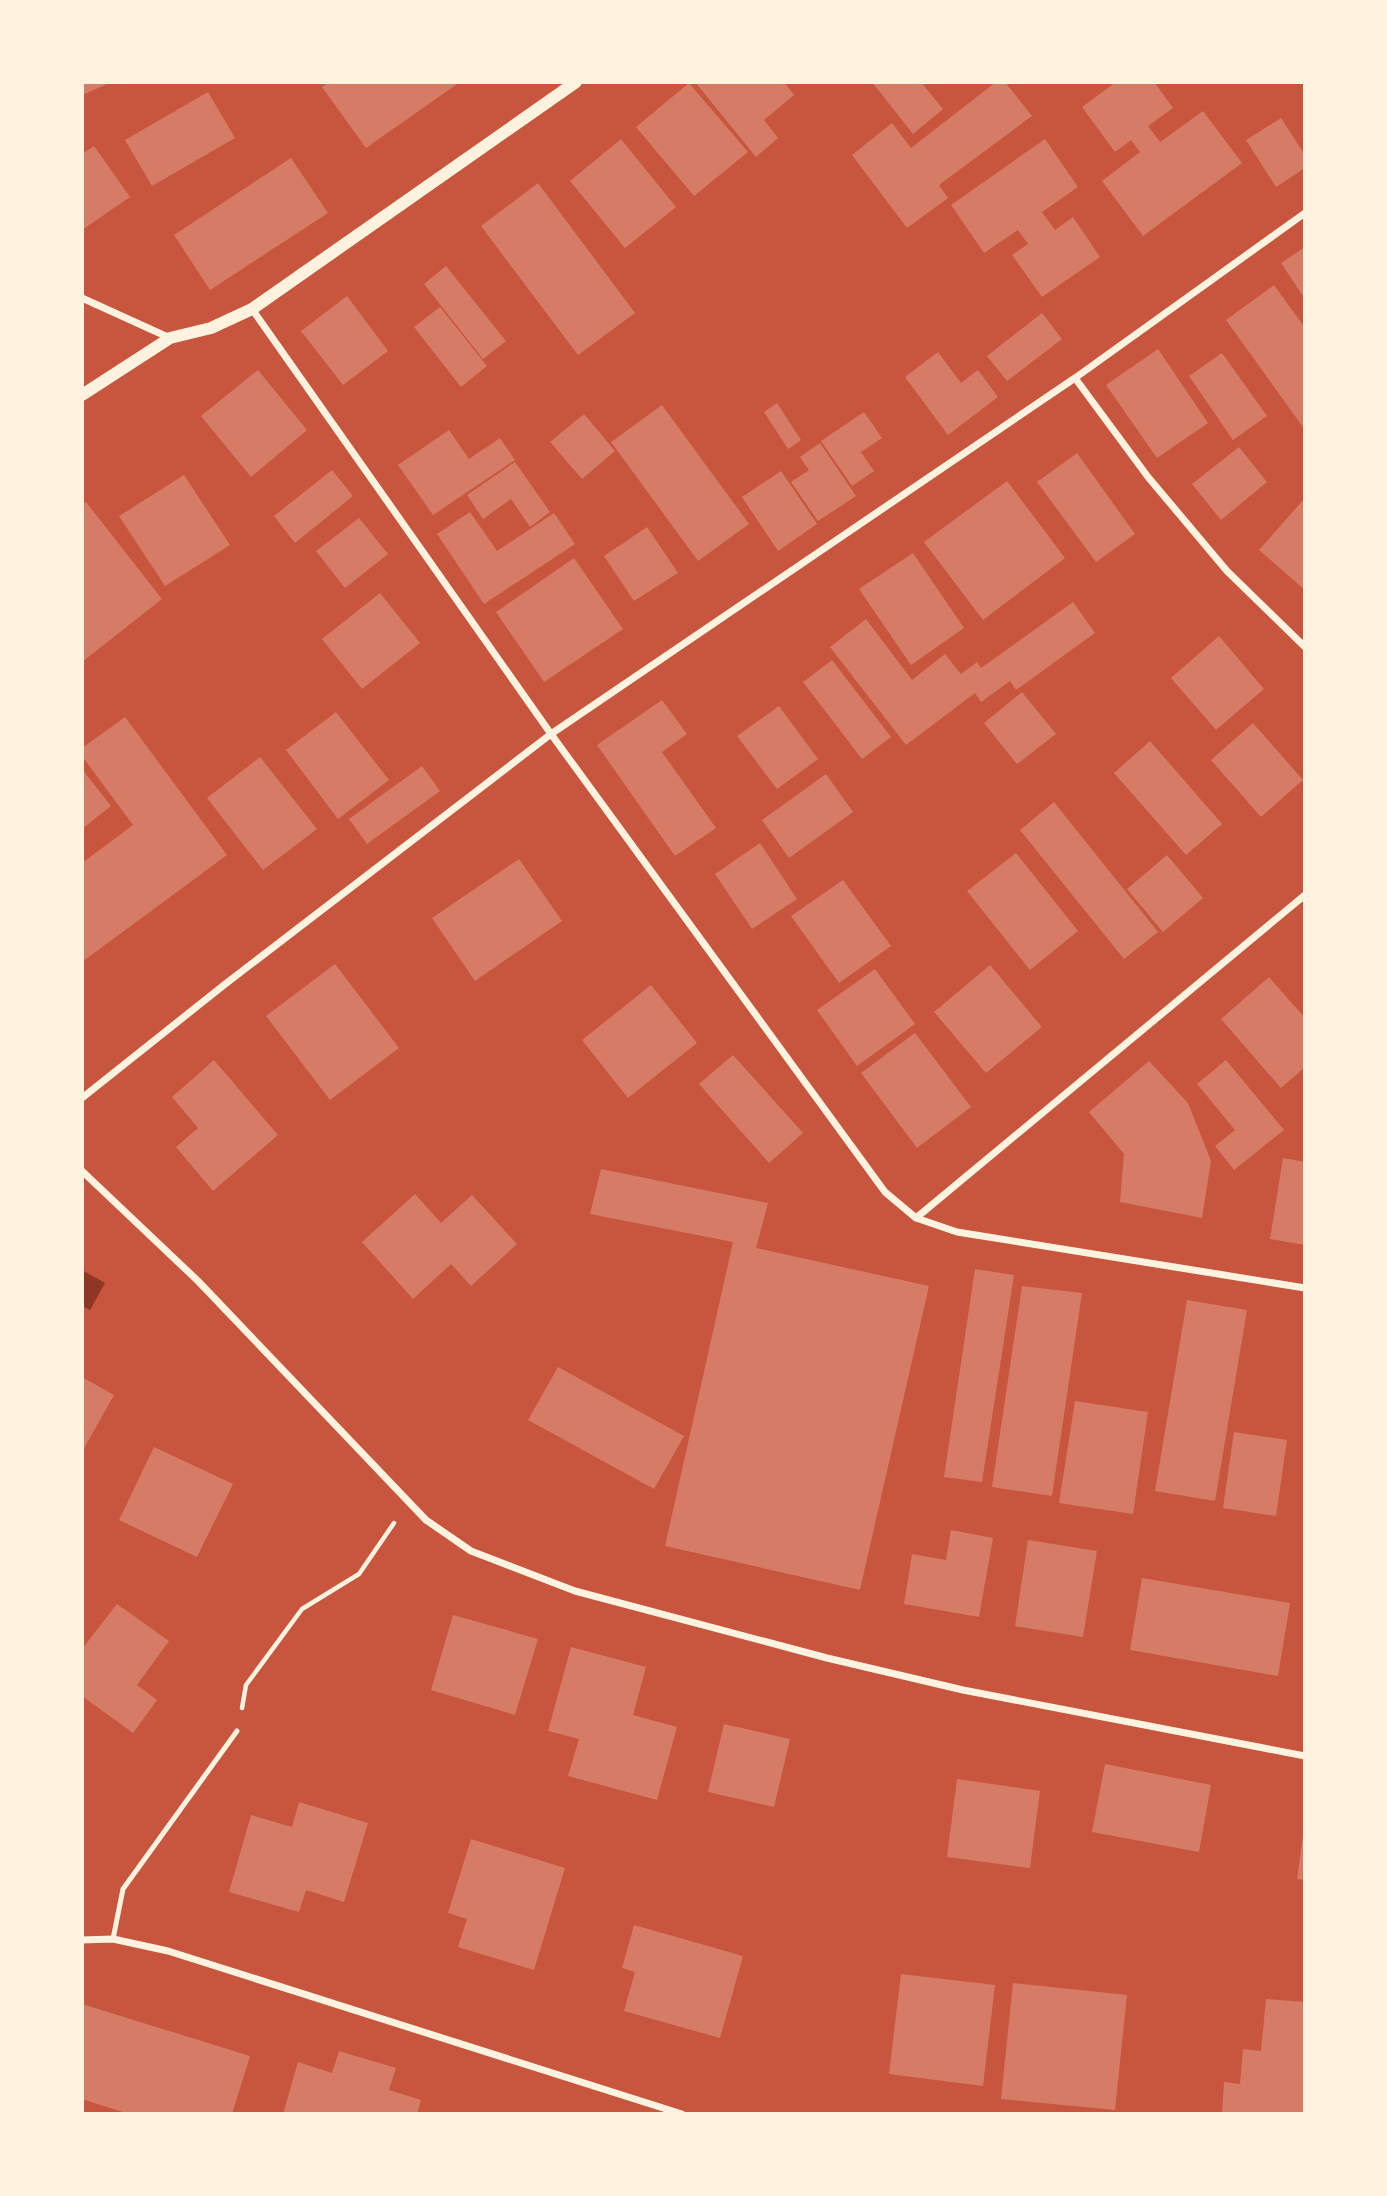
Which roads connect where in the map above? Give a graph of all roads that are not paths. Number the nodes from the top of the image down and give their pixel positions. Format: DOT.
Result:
graph roads {
  1 [pos="576,82"];
  2 [pos="1305,213"];
  3 [pos="82,298"];
  4 [pos="252,309"];
  5 [pos="170,338"];
  6 [pos="1075,378"];
  7 [pos="82,395"];
  8 [pos="1305,647"];
  9 [pos="551,734"];
  10 [pos="1305,895"];
  11 [pos="82,1098"];
  12 [pos="82,1171"];
  13 [pos="916,1218"];
  14 [pos="1305,1288"];
  15 [pos="237,1731"];
  16 [pos="1305,1756"];
  17 [pos="113,1939"];
  18 [pos="82,1940"];
  19 [pos="682,2114"];
  1 -- 4 [label="street"];
  2 -- 6 [label="street"];
  3 -- 5 [label="street"];
  4 -- 5 [label="street"];
  4 -- 9 [label="street"];
  5 -- 7 [label="street"];
  6 -- 8 [label="street"];
  6 -- 9 [label="street"];
  9 -- 11 [label="street"];
  9 -- 13 [label="street"];
  10 -- 13 [label="street"];
  12 -- 16 [label="street"];
  13 -- 14 [label="street"];
  15 -- 17 [label="lane"];
  17 -- 18 [label="street"];
  17 -- 19 [label="street"];
}
